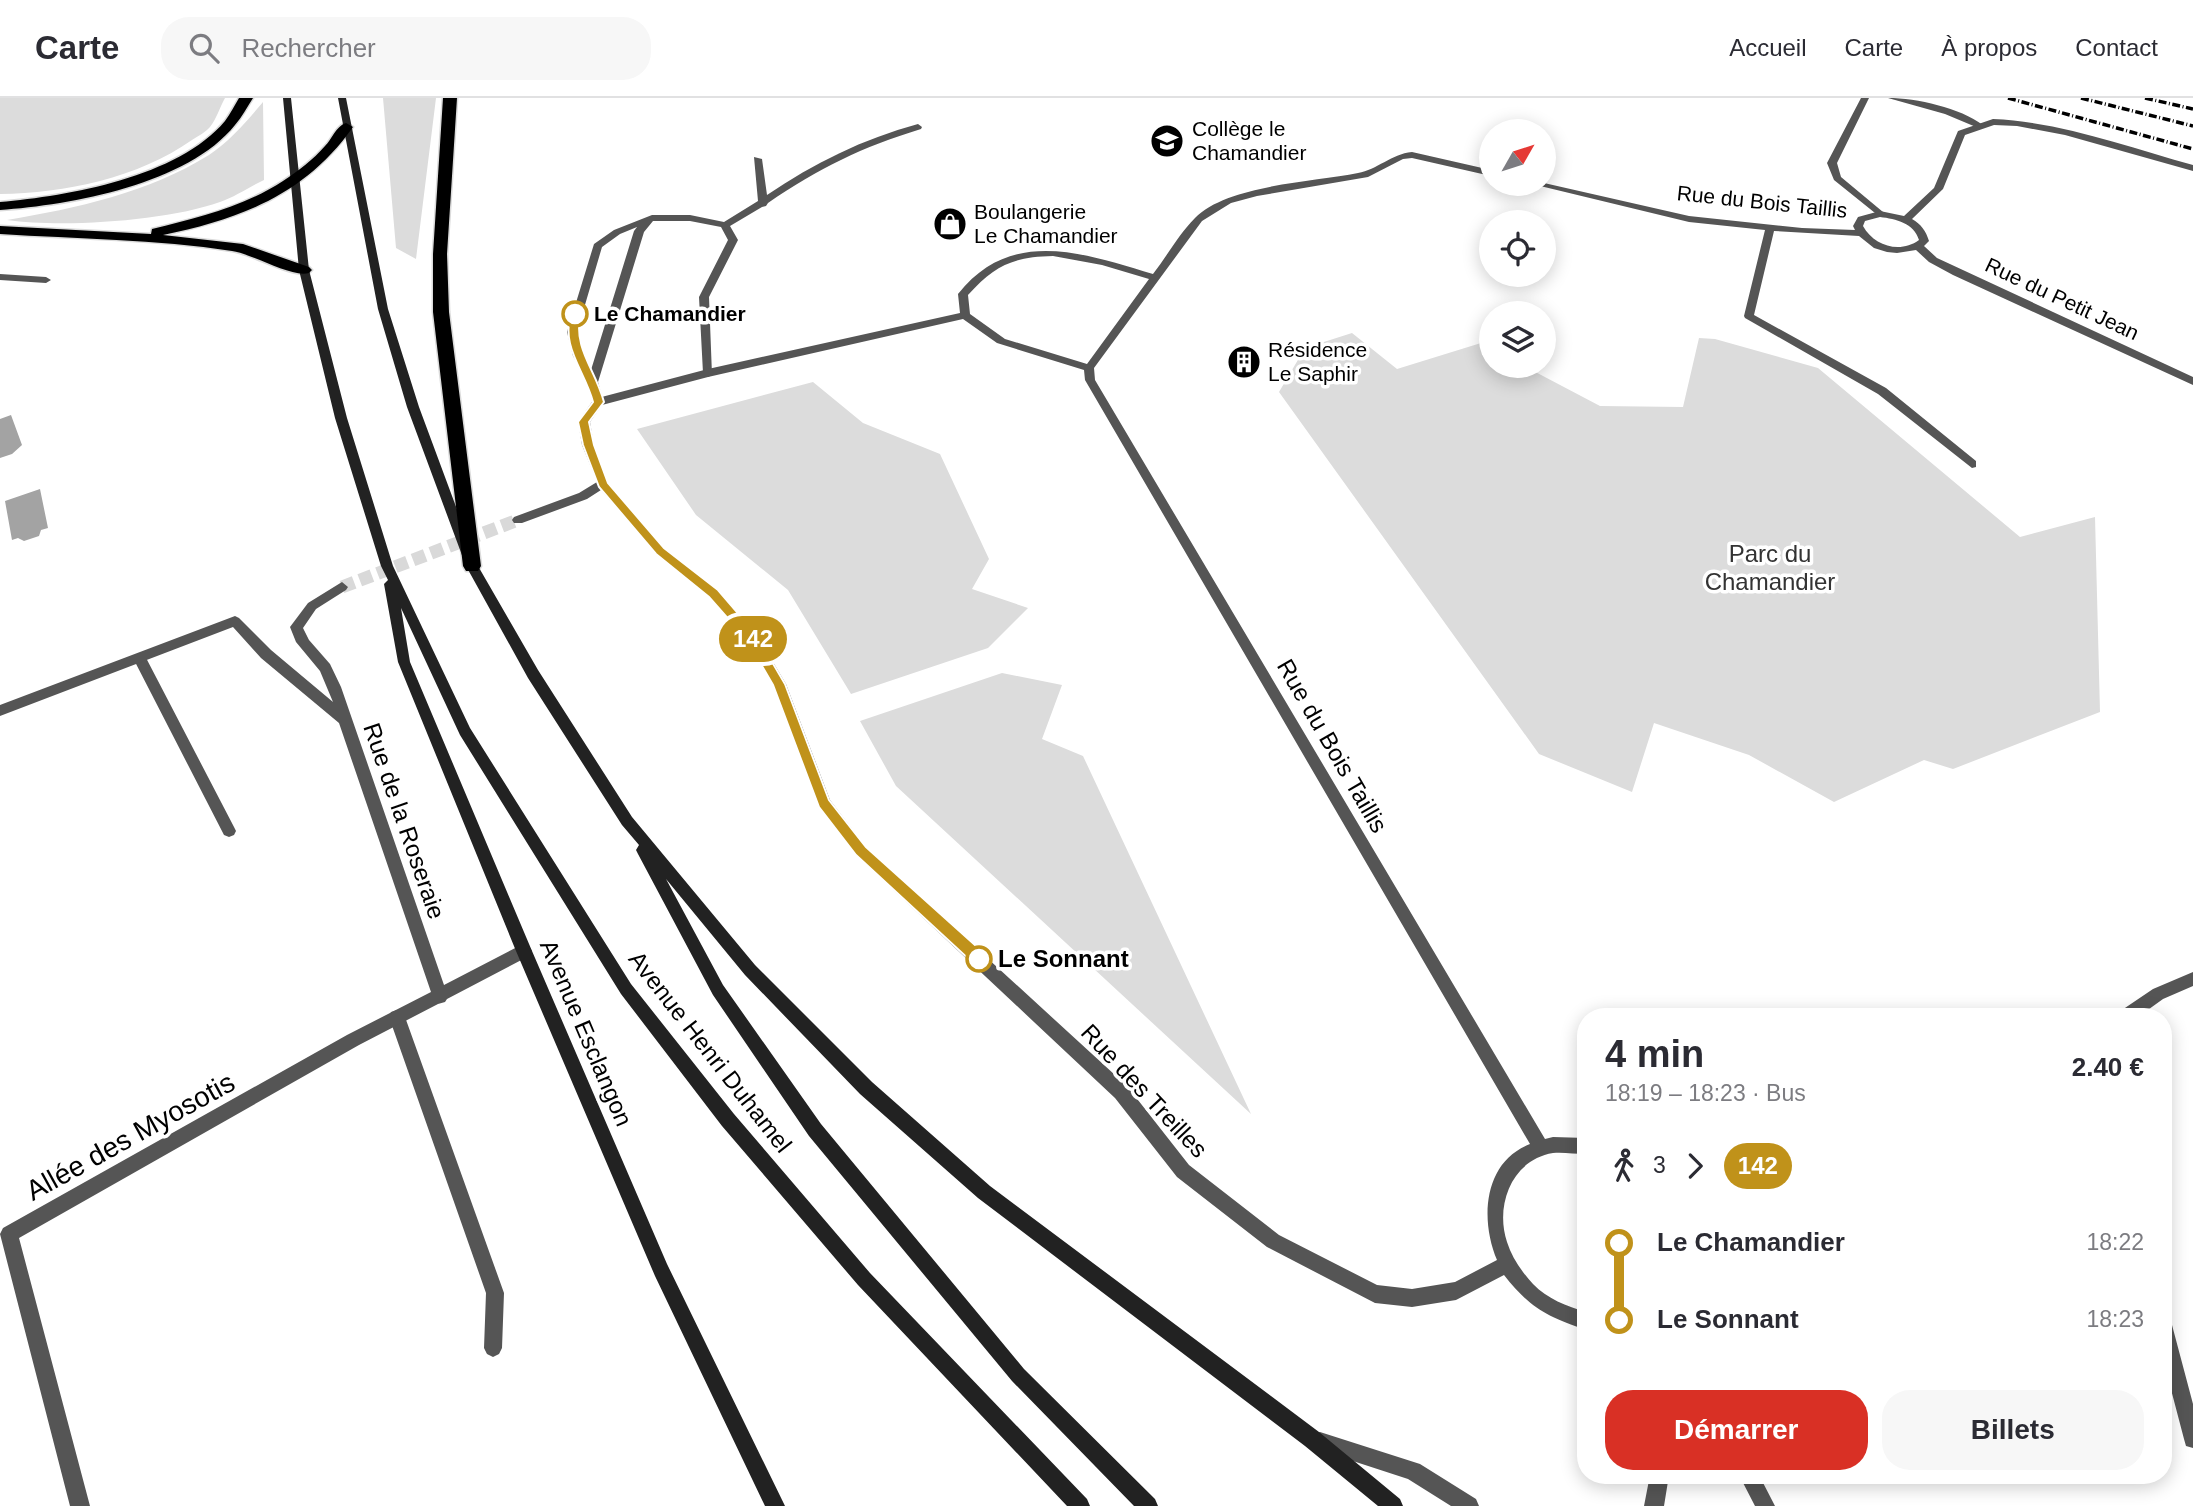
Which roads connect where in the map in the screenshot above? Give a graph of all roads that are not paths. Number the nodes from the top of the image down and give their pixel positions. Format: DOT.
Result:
graph roads {
  1 [pos="246,98"];
  2 [pos="287,98"];
  3 [pos="342,98"];
  4 [pos="450,98"];
  5 [pos="1864,98"];
  6 [pos="1892,98"];
  7 [pos="1979,125"];
  8 [pos="346,127"];
  9 [pos="918,127"];
  10 [pos="757,159"];
  11 [pos="2193,168"];
  12 [pos="1479,170"];
  13 [pos="295,180"];
  14 [pos="1556,188"];
  15 [pos="762,204"];
  16 [pos="0,206"];
  17 [pos="1880,214"];
  18 [pos="652,218"];
  19 [pos="1906,219"];
  20 [pos="725,225"];
  21 [pos="1770,228"];
  22 [pos="0,230"];
  23 [pos="1861,233"];
  24 [pos="127,237"];
  25 [pos="1919,247"];
  26 [pos="304,270"];
  27 [pos="0,278"];
  28 [pos="1156,278"];
  29 [pos="46,280"];
  30 [pos="965,315"];
  31 [pos="1089,368"];
  32 [pos="708,373"];
  33 [pos="2193,381"];
  34 [pos="593,382"];
  35 [pos="598,402"];
  36 [pos="1972,464"];
  37 [pos="603,484"];
  38 [pos="518,520"];
  39 [pos="387,566"];
  40 [pos="472,566"];
  41 [pos="342,587"];
  42 [pos="139,658"];
  43 [pos="0,711"];
  44 [pos="345,720"];
  45 [pos="627,821"];
  46 [pos="229,831"];
  47 [pos="524,951"];
  48 [pos="2193,979"];
  49 [pos="440,997"];
  50 [pos="2137,1008"];
  51 [pos="397,1017"];
  52 [pos="1577,1144"];
  53 [pos="1540,1146"];
  54 [pos="1506,1264"];
  55 [pos="1577,1318"];
  56 [pos="493,1348"];
  57 [pos="2172,1359"];
  58 [pos="1312,1439"];
  59 [pos="2193,1439"];
  60 [pos="1658,1484"];
  61 [pos="1753,1484"];
  62 [pos="80,1506"];
  63 [pos="775,1506"];
  64 [pos="1080,1506"];
  65 [pos="1148,1506"];
  66 [pos="1393,1506"];
  67 [pos="1468,1506"];
  68 [pos="1654,1506"];
  69 [pos="1765,1506"];
  1 -- 16 [label="highway"];
  2 -- 13 [label="main road"];
  3 -- 8 [label="main road"];
  4 -- 40 [label="highway"];
  5 -- 17 [label="street"];
  6 -- 7 [label="street"];
  7 -- 11 [label="street"];
  7 -- 19 [label="street"];
  8 -- 13 [label="highway"];
  8 -- 40 [label="main road"];
  9 -- 15 [label="street"];
  10 -- 15 [label="street"];
  12 -- 28 [label="street"];
  13 -- 24 [label="highway"];
  13 -- 26 [label="main road"];
  14 -- 21 [label="street, Rue du Bois Taillis"];
  15 -- 20 [label="street"];
  17 -- 19 [label="street"];
  17 -- 23 [label="street"];
  18 -- 20 [label="street"];
  18 -- 34 [label="street"];
  18 -- 34 [label="street"];
  19 -- 25 [label="street"];
  20 -- 32 [label="street"];
  21 -- 23 [label="street, Rue du Bois Taillis"];
  21 -- 36 [label="street"];
  22 -- 24 [label="highway"];
  23 -- 25 [label="street"];
  24 -- 26 [label="highway"];
  25 -- 33 [label="street, Rue du Petit Jean"];
  26 -- 39 [label="main road"];
  27 -- 29 [label="street"];
  28 -- 30 [label="street"];
  28 -- 31 [label="street"];
  30 -- 31 [label="street"];
  30 -- 32 [label="street"];
  31 -- 53 [label="street, Rue du Bois Taillis"];
  32 -- 35 [label="street"];
  34 -- 35 [label="street"];
  35 -- 37 [label="street, Rue des Treilles"];
  37 -- 38 [label="street"];
  37 -- 54 [label="street, Rue des Treilles"];
  39 -- 47 [label="main road, Avenue Esclangon"];
  39 -- 64 [label="main road, Avenue Henri Duhamel"];
  40 -- 45 [label="main road"];
  41 -- 44 [label="street"];
  42 -- 43 [label="street, Rue de la Roseraie"];
  42 -- 44 [label="street, Rue de la Roseraie"];
  42 -- 46 [label="street"];
  44 -- 49 [label="street, Rue de la Roseraie"];
  45 -- 58 [label="main road"];
  45 -- 65 [label="main road, Avenue Henri Duhamel"];
  47 -- 49 [label="street, Allée des Myosotis"];
  47 -- 63 [label="main road, Avenue Esclangon"];
  48 -- 50 [label="street"];
  49 -- 51 [label="street, Allée des Myosotis"];
  51 -- 56 [label="street"];
  51 -- 62 [label="street, Allée des Myosotis"];
  52 -- 53 [label="street"];
  53 -- 54 [label="street"];
  54 -- 55 [label="street"];
  57 -- 59 [label="street"];
  58 -- 66 [label="main road"];
  58 -- 67 [label="street"];
  60 -- 68 [label="street"];
  61 -- 69 [label="street"];
}
